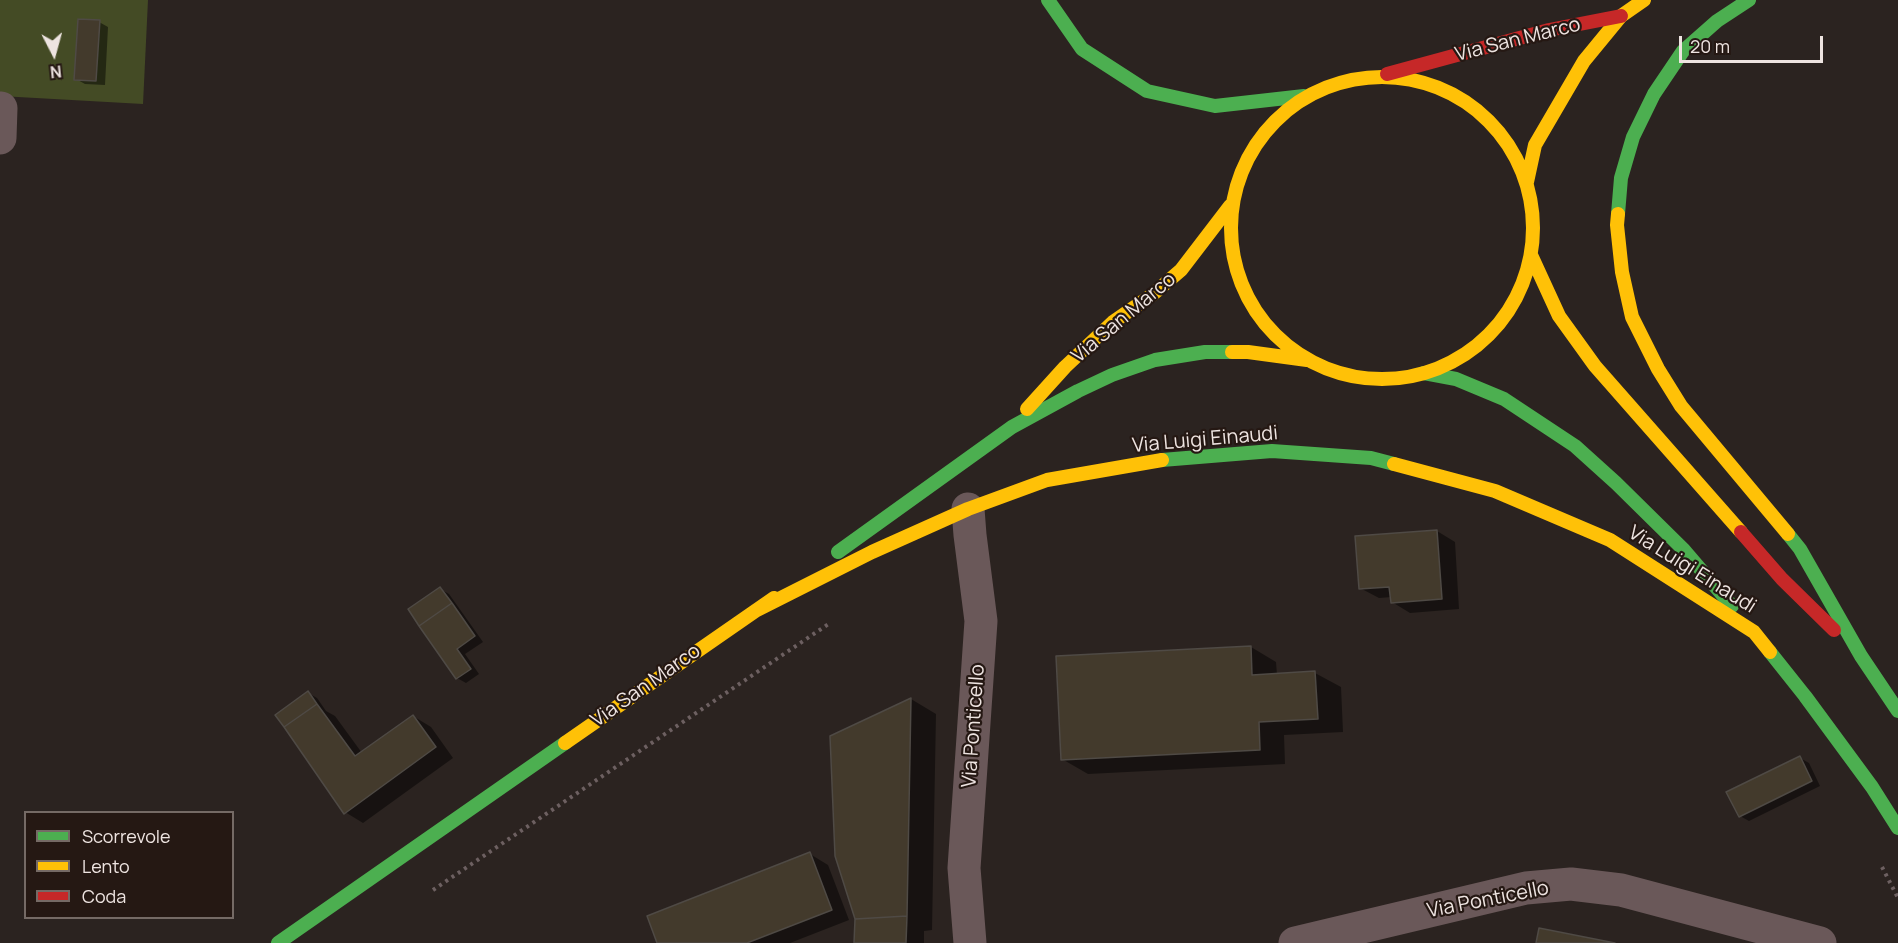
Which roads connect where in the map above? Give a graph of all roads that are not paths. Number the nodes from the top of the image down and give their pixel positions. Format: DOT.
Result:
graph roads {
  1 [pos="1048,0"];
  2 [pos="1644,0"];
  3 [pos="1749,0"];
  4 [pos="1621,16"];
  5 [pos="1381,76"];
  6 [pos="1304,96"];
  7 [pos="1527,182"];
  8 [pos="1230,206"];
  9 [pos="1531,255"];
  10 [pos="1307,360"];
  11 [pos="1424,373"];
  12 [pos="1012,427"];
  13 [pos="968,509"];
  14 [pos="755,611"];
  15 [pos="1754,632"];
  16 [pos="1861,656"];
  17 [pos="1898,711"];
  18 [pos="1898,828"];
  19 [pos="278,943"];
  20 [pos="970,943"];
  21 [pos="1295,943"];
  22 [pos="1820,943"];
  1 -- 6 [label="main road"];
  2 -- 4 [label="main road, Via San Marco"];
  3 -- 16 [label="main road, Via Luigi Einaudi"];
  4 -- 5 [label="main road, Via San Marco"];
  4 -- 7 [label="main road, Via San Marco"];
  5 -- 6 [label="main road"];
  5 -- 7 [label="main road"];
  6 -- 8 [label="main road"];
  7 -- 9 [label="main road"];
  8 -- 10 [label="main road"];
  8 -- 12 [label="main road, Via San Marco"];
  9 -- 11 [label="main road"];
  9 -- 16 [label="main road, Via Luigi Einaudi"];
  10 -- 11 [label="main road"];
  10 -- 12 [label="main road, Via San Marco"];
  11 -- 15 [label="main road, Via Luigi Einaudi"];
  12 -- 14 [label="main road, Via San Marco"];
  13 -- 14 [label="main road, Via Luigi Einaudi"];
  13 -- 15 [label="main road, Via Luigi Einaudi"];
  13 -- 20 [label="street, Via Ponticello"];
  14 -- 19 [label="main road, Via San Marco"];
  15 -- 18 [label="main road, Via Luigi Einaudi"];
  16 -- 17 [label="main road, Via Luigi Einaudi"];
  21 -- 22 [label="street, Via Ponticello"];
}
